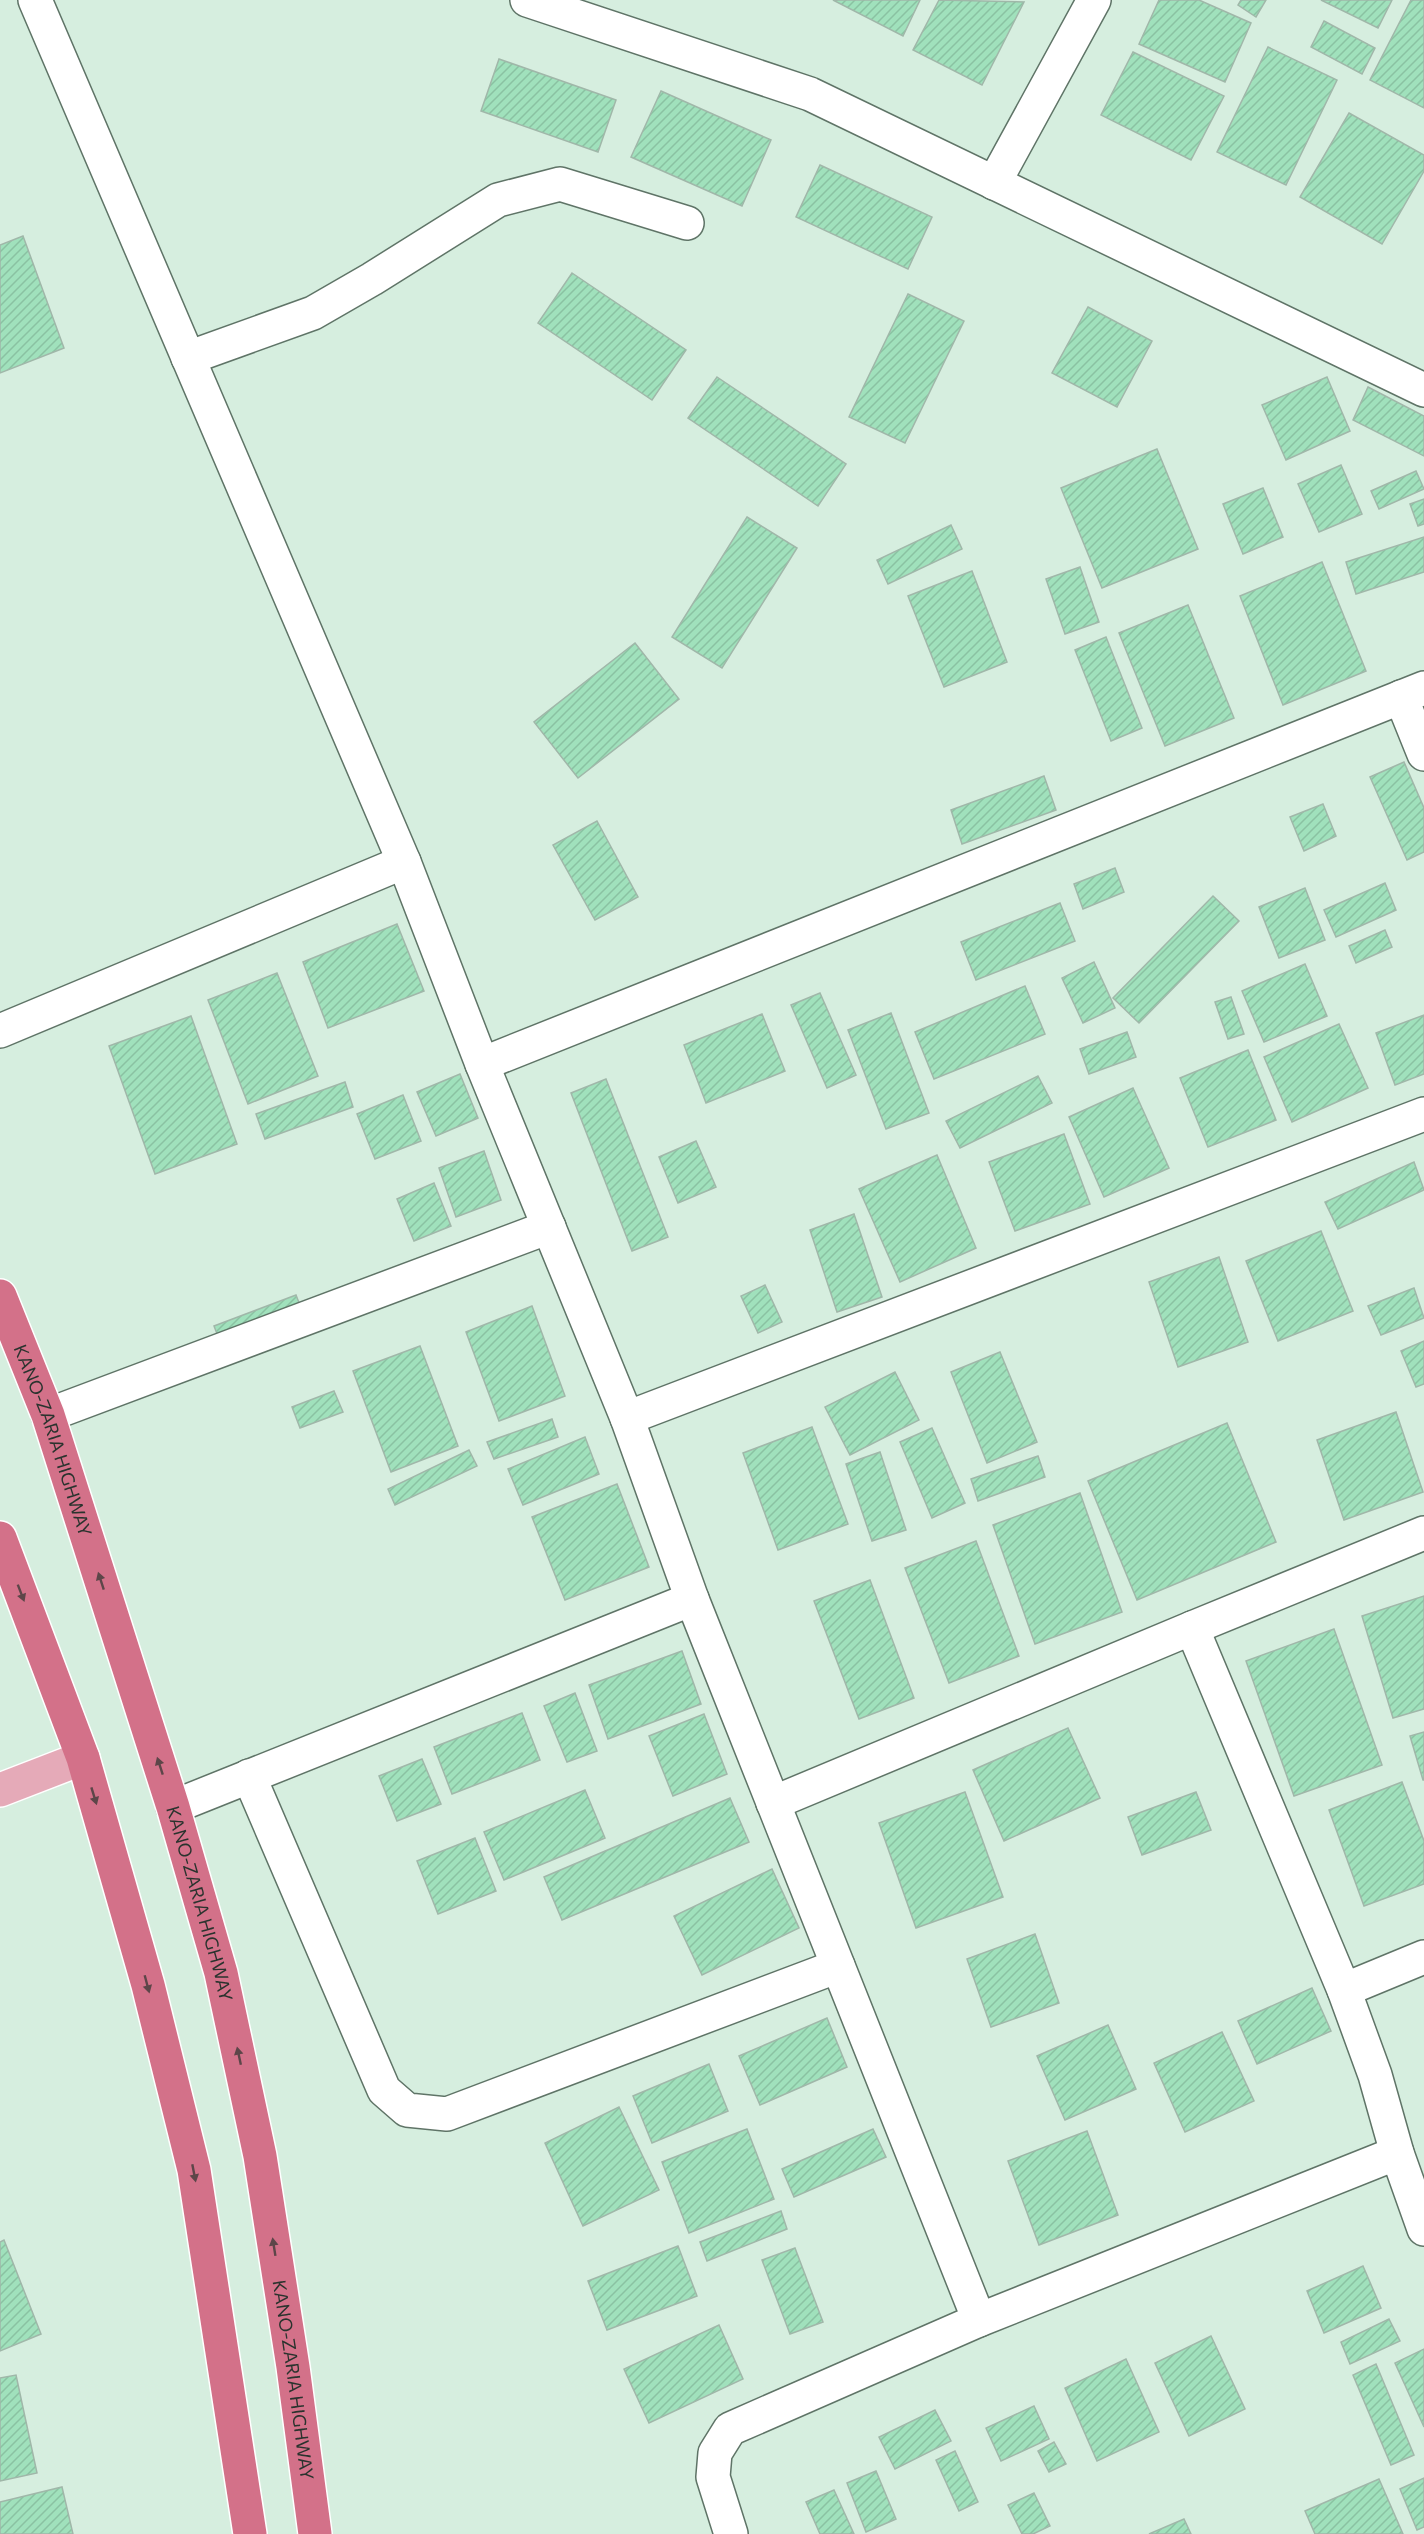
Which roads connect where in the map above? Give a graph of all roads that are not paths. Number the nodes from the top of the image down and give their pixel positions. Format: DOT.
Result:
graph roads {
  1 [pos="35,0"];
  2 [pos="527,0"];
  3 [pos="1094,0"];
  4 [pos="994,183"];
  5 [pos="687,223"];
  6 [pos="188,358"];
  7 [pos="1424,390"];
  8 [pos="1413,693"];
  9 [pos="1424,754"];
  10 [pos="404,862"];
  11 [pos="0,1031"];
  12 [pos="482,1064"];
  13 [pos="1424,1114"];
  14 [pos="549,1227"];
  15 [pos="0,1296"];
  16 [pos="48,1415"];
  17 [pos="627,1418"];
  18 [pos="1424,1533"];
  19 [pos="0,1538"];
  20 [pos="692,1599"];
  21 [pos="1192,1628"];
  22 [pos="83,1758"];
  23 [pos="249,1776"];
  24 [pos="0,1790"];
  25 [pos="773,1803"];
  26 [pos="173,1807"];
  27 [pos="1424,1957"];
  28 [pos="838,1966"];
  29 [pos="1344,1990"];
  30 [pos="1397,2153"];
  31 [pos="1424,2229"];
  32 [pos="979,2320"];
  33 [pos="250,2534"];
  34 [pos="315,2534"];
  35 [pos="731,2534"];
  1 -- 6 [label="street"];
  2 -- 4 [label="street"];
  3 -- 4 [label="street"];
  4 -- 7 [label="street"];
  5 -- 6 [label="street"];
  6 -- 10 [label="street"];
  8 -- 9 [label="street"];
  8 -- 12 [label="street"];
  10 -- 11 [label="street"];
  10 -- 12 [label="street"];
  12 -- 14 [label="street"];
  13 -- 17 [label="street"];
  14 -- 16 [label="street"];
  14 -- 17 [label="street"];
  15 -- 16 [label="highway, KANO-ZARIA HIGHWAY"];
  26 -- 16 [label="highway, KANO-ZARIA HIGHWAY, one-way"];
  17 -- 20 [label="street"];
  18 -- 21 [label="street"];
  19 -- 22 [label="highway, one-way"];
  20 -- 23 [label="street"];
  20 -- 25 [label="street"];
  21 -- 25 [label="street"];
  21 -- 29 [label="street"];
  22 -- 24 [label="main road"];
  22 -- 33 [label="highway, one-way"];
  23 -- 26 [label="street"];
  23 -- 28 [label="street"];
  25 -- 28 [label="street"];
  34 -- 26 [label="highway, KANO-ZARIA HIGHWAY, one-way"];
  27 -- 29 [label="street"];
  28 -- 32 [label="street"];
  29 -- 30 [label="street"];
  30 -- 31 [label="street"];
  30 -- 32 [label="street"];
  32 -- 35 [label="street"];
}
